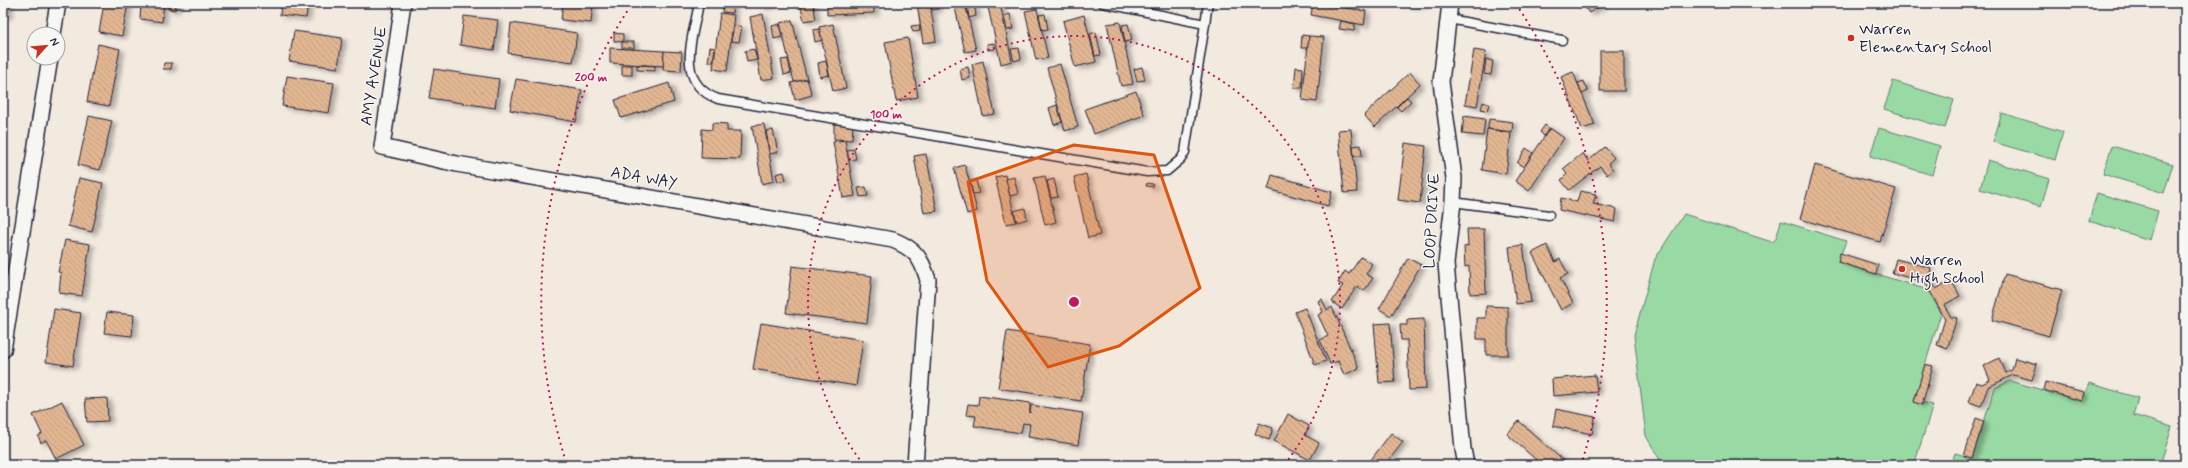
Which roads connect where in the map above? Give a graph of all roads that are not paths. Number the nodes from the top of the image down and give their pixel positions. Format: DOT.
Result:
graph roads {
  1 [pos="58,3"];
  2 [pos="403,3"];
  3 [pos="699,3"];
  4 [pos="1103,3"];
  5 [pos="1208,3"];
  6 [pos="1450,3"];
  7 [pos="1449,19"];
  8 [pos="1205,24"];
  9 [pos="54,26"];
  10 [pos="1562,40"];
  11 [pos="49,66"];
  12 [pos="389,149"];
  13 [pos="1453,202"];
  14 [pos="1549,215"];
  15 [pos="3,350"];
  16 [pos="915,465"];
  17 [pos="1466,465"];
  1 -- 9 [label="street"];
  2 -- 12 [label="street, AMY AVENUE"];
  3 -- 8 [label="lane"];
  4 -- 8 [label="lane"];
  5 -- 8 [label="lane"];
  6 -- 7 [label="street, LOOP DRIVE"];
  7 -- 10 [label="lane"];
  7 -- 13 [label="street, LOOP DRIVE"];
  11 -- 15 [label="street"];
  12 -- 16 [label="street, ADA WAY"];
  13 -- 14 [label="lane"];
  13 -- 17 [label="street, LOOP DRIVE"];
}
